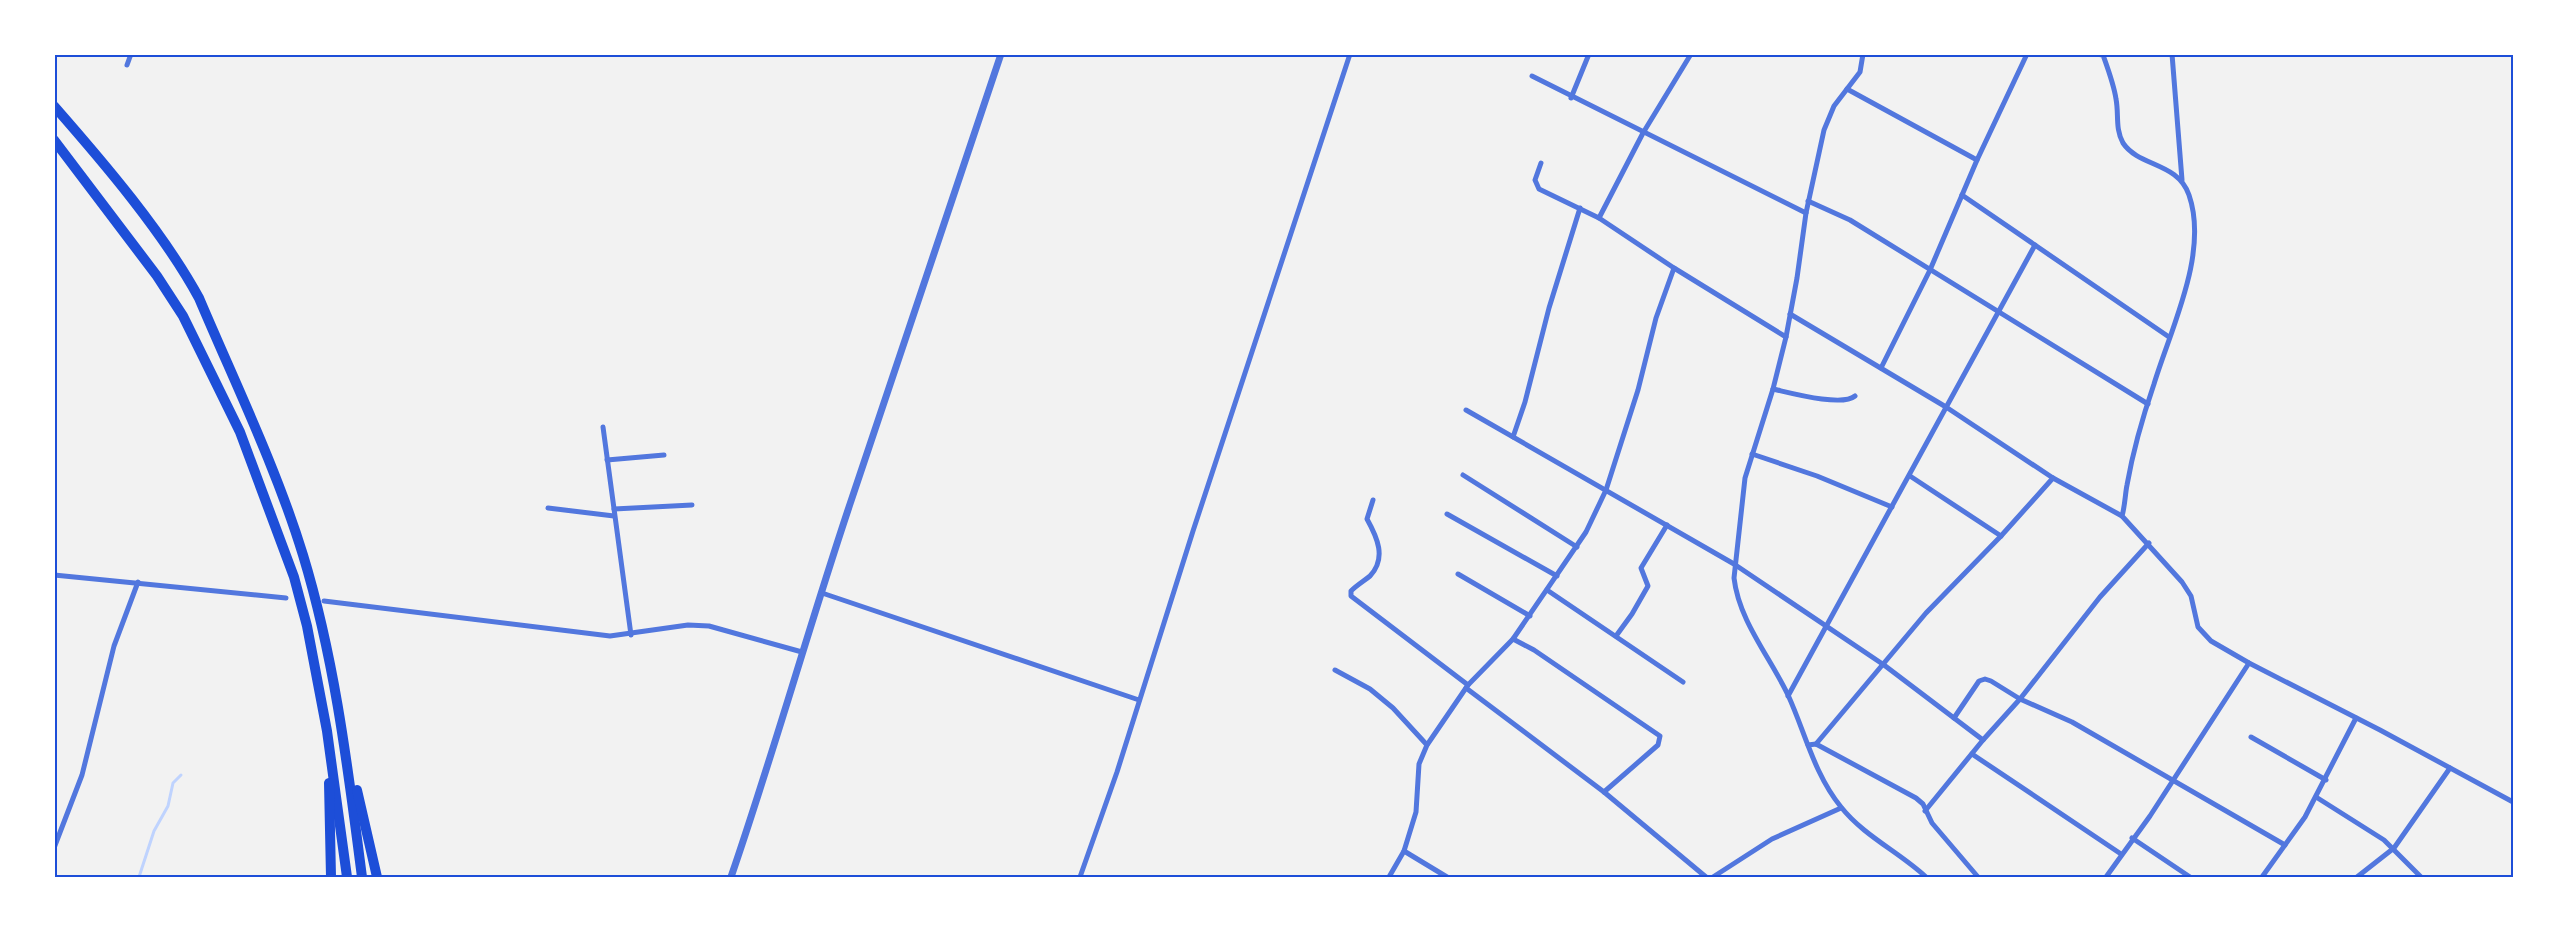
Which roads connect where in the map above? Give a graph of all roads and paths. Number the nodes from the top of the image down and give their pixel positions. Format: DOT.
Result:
graph roads {
  1 [pos="131,54"];
  2 [pos="1001,54"];
  3 [pos="1350,54"];
  4 [pos="1589,54"];
  5 [pos="1691,54"];
  6 [pos="1863,54"];
  7 [pos="2028,54"];
  8 [pos="2096,54"];
  9 [pos="2172,54"];
  10 [pos="126,65"];
  11 [pos="1532,76"];
  12 [pos="1847,89"];
  13 [pos="1571,98"];
  14 [pos="54,106"];
  15 [pos="1643,133"];
  16 [pos="54,140"];
  17 [pos="1977,160"];
  18 [pos="1542,163"];
  19 [pos="2182,180"];
  20 [pos="1962,195"];
  21 [pos="1808,201"];
  22 [pos="1580,208"];
  23 [pos="1806,213"];
  24 [pos="1599,218"];
  25 [pos="2035,245"];
  26 [pos="1674,268"];
  27 [pos="1930,270"];
  28 [pos="1998,312"];
  29 [pos="1790,314"];
  30 [pos="1786,337"];
  31 [pos="2169,337"];
  32 [pos="1881,368"];
  33 [pos="1773,389"];
  34 [pos="1855,396"];
  35 [pos="2148,404"];
  36 [pos="1946,407"];
  37 [pos="1466,410"];
  38 [pos="603,428"];
  39 [pos="1513,437"];
  40 [pos="1752,454"];
  41 [pos="664,455"];
  42 [pos="607,460"];
  43 [pos="1463,475"];
  44 [pos="1910,476"];
  45 [pos="2053,478"];
  46 [pos="1606,490"];
  47 [pos="1373,500"];
  48 [pos="692,505"];
  49 [pos="1892,507"];
  50 [pos="548,508"];
  51 [pos="614,509"];
  52 [pos="1447,514"];
  53 [pos="614,516"];
  54 [pos="2122,516"];
  55 [pos="1667,525"];
  56 [pos="2001,536"];
  57 [pos="2149,543"];
  58 [pos="1577,547"];
  59 [pos="1734,564"];
  60 [pos="1458,574"];
  61 [pos="54,575"];
  62 [pos="1557,576"];
  63 [pos="138,582"];
  64 [pos="1547,590"];
  65 [pos="822,593"];
  66 [pos="286,598"];
  67 [pos="324,601"];
  68 [pos="1530,616"];
  69 [pos="1827,627"];
  70 [pos="631,635"];
  71 [pos="1616,636"];
  72 [pos="1513,639"];
  73 [pos="802,652"];
  74 [pos="2248,663"];
  75 [pos="1884,665"];
  76 [pos="1335,670"];
  77 [pos="1683,682"];
  78 [pos="1467,686"];
  79 [pos="1788,696"];
  80 [pos="2020,699"];
  81 [pos="1139,700"];
  82 [pos="1954,718"];
  83 [pos="2356,718"];
  84 [pos="342,726"];
  85 [pos="327,731"];
  86 [pos="2251,737"];
  87 [pos="1983,740"];
  88 [pos="1816,744"];
  89 [pos="1426,745"];
  90 [pos="1808,745"];
  91 [pos="1972,754"];
  92 [pos="2450,768"];
  93 [pos="2172,778"];
  94 [pos="2326,780"];
  95 [pos="1604,792"];
  96 [pos="2316,796"];
  97 [pos="2513,802"];
  98 [pos="1841,808"];
  99 [pos="1925,811"];
  100 [pos="2132,838"];
  101 [pos="2285,845"];
  102 [pos="54,848"];
  103 [pos="2394,848"];
  104 [pos="1404,851"];
  105 [pos="2121,854"];
  106 [pos="2264,876"];
  107 [pos="331,877"];
  108 [pos="347,877"];
  109 [pos="362,877"];
  110 [pos="376,877"];
  111 [pos="731,877"];
  112 [pos="1080,877"];
  113 [pos="1389,877"];
  114 [pos="1447,877"];
  115 [pos="1706,877"];
  116 [pos="1713,877"];
  117 [pos="1926,877"];
  118 [pos="1978,877"];
  119 [pos="2106,877"];
  120 [pos="2190,877"];
  121 [pos="2357,877"];
  122 [pos="2421,877"];
  1 -- 10 [label="street"];
  2 -- 65 [label="street"];
  3 -- 81 [label="street"];
  4 -- 13 [label="street"];
  5 -- 15 [label="street"];
  6 -- 12 [label="street"];
  7 -- 17 [label="street"];
  8 -- 19 [label="street"];
  9 -- 19 [label="street"];
  11 -- 13 [label="street"];
  12 -- 17 [label="street"];
  12 -- 21 [label="street"];
  13 -- 15 [label="street"];
  14 -- 84 [label="highway"];
  15 -- 23 [label="street"];
  15 -- 24 [label="street"];
  16 -- 85 [label="highway"];
  17 -- 20 [label="street"];
  18 -- 22 [label="street"];
  19 -- 31 [label="street"];
  20 -- 25 [label="street"];
  20 -- 27 [label="street"];
  21 -- 23 [label="street"];
  21 -- 27 [label="street"];
  22 -- 24 [label="street"];
  22 -- 39 [label="street"];
  23 -- 29 [label="street"];
  24 -- 26 [label="street"];
  25 -- 28 [label="street"];
  25 -- 31 [label="street"];
  26 -- 30 [label="street"];
  26 -- 46 [label="street"];
  27 -- 28 [label="street"];
  27 -- 32 [label="street"];
  28 -- 35 [label="street"];
  28 -- 36 [label="street"];
  29 -- 30 [label="street"];
  29 -- 32 [label="street"];
  30 -- 33 [label="street"];
  31 -- 35 [label="street"];
  32 -- 36 [label="street"];
  33 -- 34 [label="street"];
  33 -- 40 [label="street"];
  35 -- 54 [label="street"];
  36 -- 44 [label="street"];
  36 -- 45 [label="street"];
  37 -- 39 [label="street"];
  38 -- 42 [label="street"];
  39 -- 46 [label="street"];
  40 -- 49 [label="street"];
  40 -- 59 [label="street"];
  41 -- 42 [label="street"];
  42 -- 51 [label="street"];
  43 -- 58 [label="street"];
  44 -- 49 [label="street"];
  44 -- 56 [label="street"];
  45 -- 54 [label="street"];
  45 -- 56 [label="street"];
  46 -- 55 [label="street"];
  46 -- 58 [label="street"];
  47 -- 78 [label="street"];
  48 -- 51 [label="street"];
  49 -- 69 [label="street"];
  50 -- 53 [label="street"];
  51 -- 53 [label="street"];
  52 -- 62 [label="street"];
  53 -- 70 [label="street"];
  54 -- 57 [label="street"];
  55 -- 59 [label="street"];
  55 -- 71 [label="street"];
  56 -- 75 [label="street"];
  57 -- 74 [label="street"];
  57 -- 80 [label="street"];
  58 -- 62 [label="street"];
  59 -- 69 [label="street"];
  59 -- 79 [label="street"];
  60 -- 68 [label="street"];
  61 -- 63 [label="street"];
  62 -- 64 [label="street"];
  63 -- 66 [label="street"];
  63 -- 102 [label="street"];
  64 -- 68 [label="street"];
  64 -- 71 [label="street"];
  65 -- 73 [label="street"];
  65 -- 81 [label="street"];
  67 -- 70 [label="street"];
  68 -- 72 [label="street"];
  69 -- 75 [label="street"];
  69 -- 79 [label="street"];
  70 -- 73 [label="street"];
  71 -- 77 [label="street"];
  72 -- 78 [label="street"];
  72 -- 95 [label="street"];
  73 -- 111 [label="street"];
  74 -- 83 [label="street"];
  74 -- 93 [label="street"];
  75 -- 82 [label="street"];
  75 -- 88 [label="street"];
  76 -- 89 [label="street"];
  78 -- 89 [label="street"];
  78 -- 95 [label="street"];
  79 -- 90 [label="street"];
  80 -- 82 [label="street"];
  80 -- 87 [label="street"];
  80 -- 93 [label="street"];
  81 -- 112 [label="street"];
  82 -- 87 [label="street"];
  83 -- 92 [label="street"];
  83 -- 94 [label="street"];
  84 -- 109 [label="highway"];
  84 -- 110 [label="highway"];
  85 -- 107 [label="highway"];
  85 -- 108 [label="highway"];
  86 -- 94 [label="street"];
  87 -- 91 [label="street"];
  88 -- 90 [label="street"];
  88 -- 99 [label="street"];
  89 -- 104 [label="street"];
  90 -- 98 [label="street"];
  91 -- 99 [label="street"];
  91 -- 105 [label="street"];
  92 -- 97 [label="street"];
  92 -- 103 [label="street"];
  93 -- 100 [label="street"];
  93 -- 101 [label="street"];
  94 -- 96 [label="street"];
  95 -- 115 [label="street"];
  96 -- 101 [label="street"];
  96 -- 103 [label="street"];
  98 -- 116 [label="street"];
  98 -- 117 [label="street"];
  99 -- 118 [label="street"];
  100 -- 105 [label="street"];
  100 -- 120 [label="street"];
  101 -- 106 [label="street"];
  103 -- 121 [label="street"];
  103 -- 122 [label="street"];
  104 -- 113 [label="street"];
  104 -- 114 [label="street"];
  105 -- 119 [label="street"];
}
